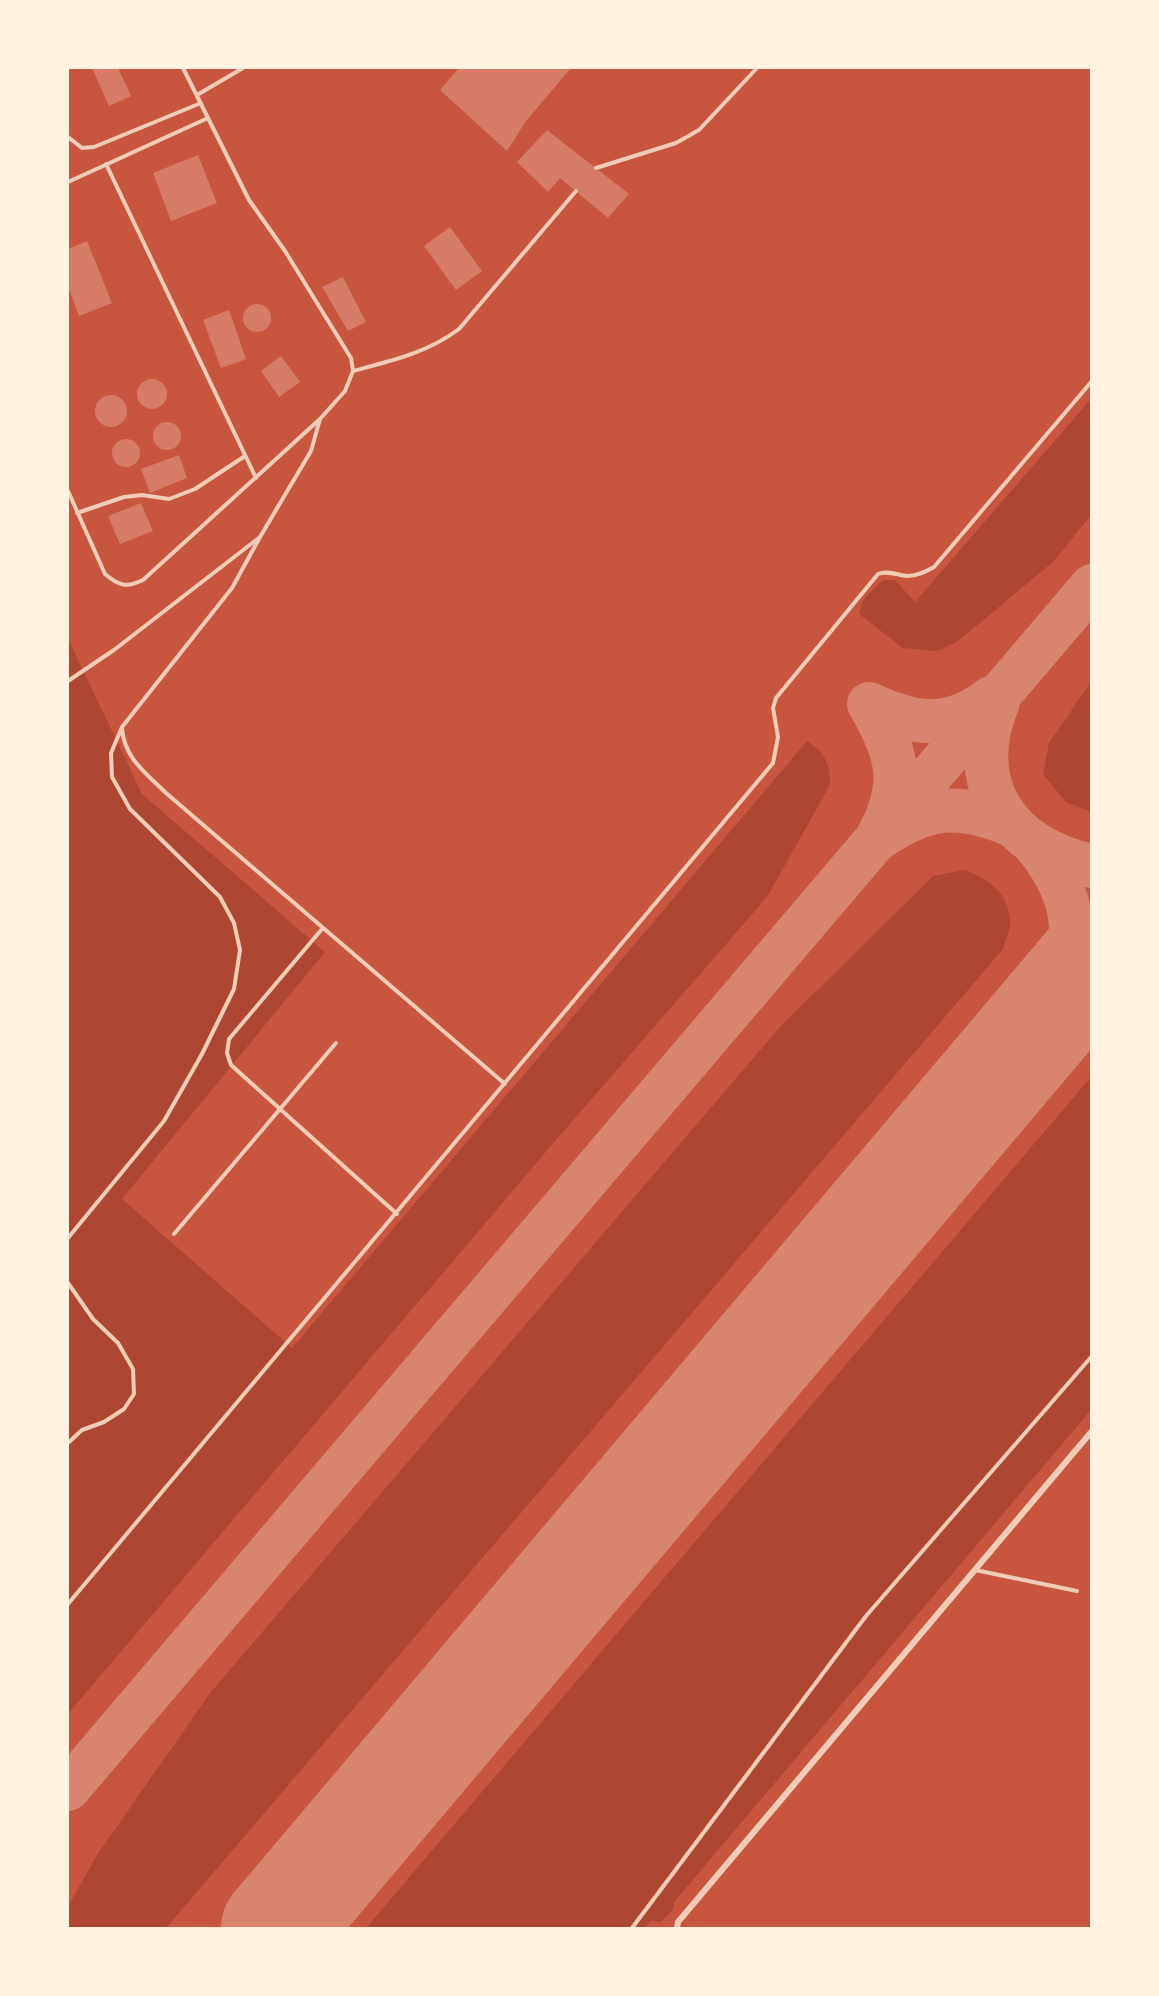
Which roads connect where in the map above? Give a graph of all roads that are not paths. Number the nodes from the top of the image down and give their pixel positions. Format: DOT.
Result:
graph roads {
  1 [pos="183,68"];
  2 [pos="243,68"];
  3 [pos="757,68"];
  4 [pos="197,95"];
  5 [pos="201,103"];
  6 [pos="208,118"];
  7 [pos="68,137"];
  8 [pos="106,164"];
  9 [pos="596,168"];
  10 [pos="68,182"];
  11 [pos="576,191"];
  12 [pos="353,371"];
  13 [pos="1092,381"];
  14 [pos="320,418"];
  15 [pos="245,456"];
  16 [pos="256,478"];
  17 [pos="68,491"];
  18 [pos="77,513"];
  19 [pos="260,537"];
  20 [pos="68,681"];
  21 [pos="122,727"];
  22 [pos="322,929"];
  23 [pos="336,1043"];
  24 [pos="506,1084"];
  25 [pos="281,1109"];
  26 [pos="397,1214"];
  27 [pos="174,1234"];
  28 [pos="68,1238"];
  29 [pos="68,1282"];
  30 [pos="1092,1356"];
  31 [pos="1092,1431"];
  32 [pos="68,1443"];
  33 [pos="975,1570"];
  34 [pos="1077,1591"];
  35 [pos="68,1604"];
  36 [pos="632,1929"];
  37 [pos="676,1929"];
  1 -- 4 [label="lane"];
  2 -- 4 [label="lane"];
  3 -- 9 [label="lane"];
  4 -- 5 [label="lane"];
  5 -- 6 [label="lane"];
  5 -- 7 [label="lane"];
  6 -- 8 [label="lane"];
  6 -- 12 [label="lane"];
  8 -- 10 [label="lane"];
  8 -- 15 [label="lane"];
  11 -- 12 [label="lane"];
  12 -- 14 [label="lane"];
  13 -- 24 [label="lane"];
  14 -- 16 [label="lane"];
  14 -- 19 [label="lane"];
  15 -- 16 [label="lane"];
  15 -- 18 [label="lane"];
  16 -- 18 [label="lane"];
  17 -- 18 [label="lane"];
  19 -- 20 [label="lane"];
  19 -- 21 [label="lane"];
  21 -- 22 [label="lane"];
  21 -- 28 [label="lane"];
  22 -- 24 [label="lane"];
  22 -- 25 [label="lane"];
  23 -- 25 [label="lane"];
  24 -- 26 [label="lane"];
  25 -- 26 [label="lane"];
  25 -- 27 [label="lane"];
  26 -- 35 [label="lane"];
  29 -- 32 [label="lane"];
  30 -- 36 [label="lane"];
  31 -- 33 [label="street"];
  33 -- 34 [label="lane"];
  33 -- 37 [label="street"];
}
